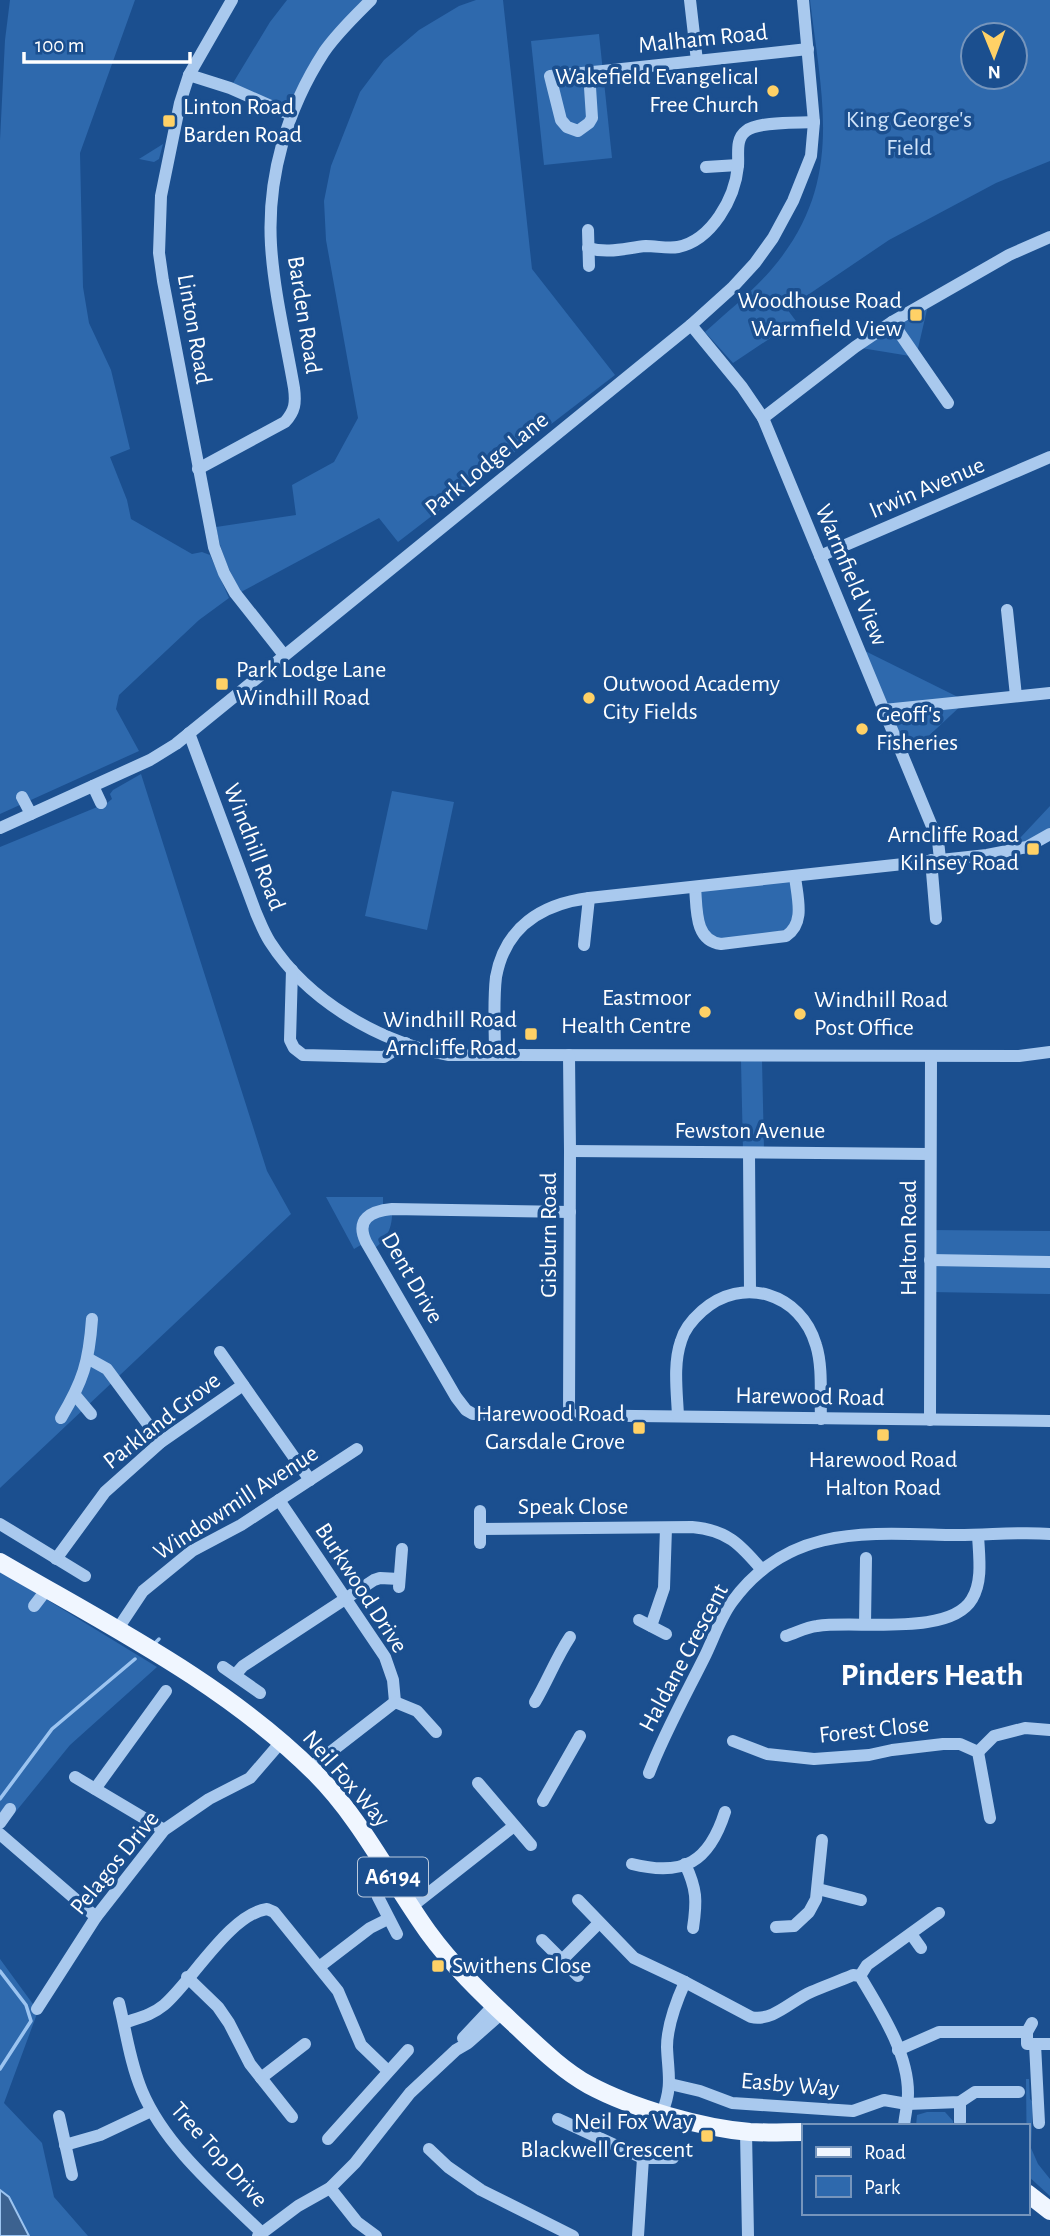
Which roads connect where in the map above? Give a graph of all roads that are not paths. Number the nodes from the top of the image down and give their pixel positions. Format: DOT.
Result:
graph roads {
  1 [pos="232,0"];
  2 [pos="371,0"];
  3 [pos="690,0"];
  4 [pos="803,0"];
  5 [pos="808,49"];
  6 [pos="697,61"];
  7 [pos="589,72"];
  8 [pos="189,75"];
  9 [pos="290,115"];
  10 [pos="814,122"];
  11 [pos="738,165"];
  12 [pos="706,167"];
  13 [pos="588,230"];
  14 [pos="1050,237"];
  15 [pos="588,248"];
  16 [pos="589,266"];
  17 [pos="892,322"];
  18 [pos="691,326"];
  19 [pos="948,403"];
  20 [pos="763,418"];
  21 [pos="1050,457"];
  22 [pos="198,469"];
  23 [pos="820,556"];
  24 [pos="1007,610"];
  25 [pos="284,655"];
  26 [pos="1050,693"];
  27 [pos="1016,696"];
  28 [pos="884,710"];
  29 [pos="188,733"];
  30 [pos="93,786"];
  31 [pos="22,797"];
  32 [pos="101,803"];
  33 [pos="31,814"];
  34 [pos="0,828"];
  35 [pos="1050,834"];
  36 [pos="936,860"];
  37 [pos="795,876"];
  38 [pos="695,887"];
  39 [pos="589,898"];
  40 [pos="936,919"];
  41 [pos="584,945"];
  42 [pos="292,970"];
  43 [pos="406,1043"];
  44 [pos="1050,1052"];
  45 [pos="495,1055"];
  46 [pos="569,1055"];
  47 [pos="931,1056"];
  48 [pos="570,1151"];
  49 [pos="749,1153"];
  50 [pos="929,1154"];
  51 [pos="570,1212"];
  52 [pos="930,1260"];
  53 [pos="1050,1262"];
  54 [pos="750,1291"];
  55 [pos="92,1319"];
  56 [pos="220,1352"];
  57 [pos="89,1359"];
  58 [pos="243,1385"];
  59 [pos="75,1395"];
  60 [pos="91,1414"];
  61 [pos="569,1415"];
  62 [pos="678,1416"];
  63 [pos="61,1418"];
  64 [pos="821,1419"];
  65 [pos="930,1420"];
  66 [pos="1050,1421"];
  67 [pos="161,1442"];
  68 [pos="357,1449"];
  69 [pos="310,1480"];
  70 [pos="279,1500"];
  71 [pos="480,1511"];
  72 [pos="0,1524"];
  73 [pos="666,1528"];
  74 [pos="480,1529"];
  75 [pos="1050,1534"];
  76 [pos="978,1535"];
  77 [pos="480,1543"];
  78 [pos="402,1549"];
  79 [pos="866,1558"];
  80 [pos="57,1559"];
  81 [pos="0,1562"];
  82 [pos="762,1570"];
  83 [pos="85,1576"];
  84 [pos="47,1589"];
  85 [pos="346,1598"];
  86 [pos="34,1606"];
  87 [pos="639,1620"];
  88 [pos="865,1624"];
  89 [pos="651,1626"];
  90 [pos="117,1630"];
  91 [pos="666,1634"];
  92 [pos="786,1636"];
  93 [pos="570,1637"];
  94 [pos="223,1667"];
  95 [pos="235,1675"];
  96 [pos="166,1691"];
  97 [pos="260,1693"];
  98 [pos="395,1702"];
  99 [pos="535,1702"];
  100 [pos="1050,1730"];
  101 [pos="436,1732"];
  102 [pos="580,1735"];
  103 [pos="741,1740"];
  104 [pos="281,1742"];
  105 [pos="978,1752"];
  106 [pos="310,1768"];
  107 [pos="649,1773"];
  108 [pos="75,1777"];
  109 [pos="478,1783"];
  110 [pos="95,1789"];
  111 [pos="543,1801"];
  112 [pos="10,1809"];
  113 [pos="725,1812"];
  114 [pos="990,1818"];
  115 [pos="0,1823"];
  116 [pos="514,1826"];
  117 [pos="164,1830"];
  118 [pos="0,1834"];
  119 [pos="822,1840"];
  120 [pos="531,1845"];
  121 [pos="632,1864"];
  122 [pos="685,1864"];
  123 [pos="818,1889"];
  124 [pos="378,1897"];
  125 [pos="578,1900"];
  126 [pos="861,1900"];
  127 [pos="411,1907"];
  128 [pos="939,1913"];
  129 [pos="96,1917"];
  130 [pos="388,1919"];
  131 [pos="599,1923"];
  132 [pos="776,1927"];
  133 [pos="693,1928"];
  134 [pos="397,1934"];
  135 [pos="911,1934"];
  136 [pos="542,1940"];
  137 [pos="921,1948"];
  138 [pos="562,1959"];
  139 [pos="319,1966"];
  140 [pos="578,1976"];
  141 [pos="860,1976"];
  142 [pos="187,1977"];
  143 [pos="685,1982"];
  144 [pos="119,2003"];
  145 [pos="37,2009"];
  146 [pos="498,2009"];
  147 [pos="124,2023"];
  148 [pos="304,2044"];
  149 [pos="1035,2044"];
  150 [pos="1050,2044"];
  151 [pos="408,2050"];
  152 [pos="898,2050"];
  153 [pos="388,2071"];
  154 [pos="261,2078"];
  155 [pos="670,2084"];
  156 [pos="1018,2092"];
  157 [pos="960,2102"];
  158 [pos="906,2104"];
  159 [pos="151,2111"];
  160 [pos="662,2113"];
  161 [pos="59,2116"];
  162 [pos="292,2117"];
  163 [pos="558,2119"];
  164 [pos="960,2122"];
  165 [pos="1038,2123"];
  166 [pos="904,2124"];
  167 [pos="746,2132"];
  168 [pos="802,2132"];
  169 [pos="328,2139"];
  170 [pos="65,2145"];
  171 [pos="429,2149"];
  172 [pos="643,2158"];
  173 [pos="673,2158"];
  174 [pos="72,2175"];
  175 [pos="330,2188"];
  176 [pos="260,2234"];
  177 [pos="376,2236"];
  178 [pos="573,2236"];
  179 [pos="638,2236"];
  180 [pos="748,2236"];
  1 -- 8 [label="street, Linton Road"];
  2 -- 9 [label="street, Barden Road"];
  3 -- 6 [label="street"];
  4 -- 5 [label="street, Park Lodge Lane"];
  5 -- 6 [label="street, Malham Road"];
  5 -- 10 [label="street, Park Lodge Lane"];
  6 -- 7 [label="street, Malham Road"];
  7 -- 7 [label="street, Malham Road"];
  8 -- 9 [label="street"];
  8 -- 22 [label="street, Linton Road"];
  9 -- 22 [label="street, Barden Road"];
  10 -- 11 [label="street"];
  10 -- 18 [label="street, Park Lodge Lane"];
  11 -- 12 [label="street"];
  11 -- 15 [label="street"];
  13 -- 15 [label="street"];
  14 -- 17 [label="street"];
  15 -- 16 [label="street"];
  17 -- 19 [label="street"];
  17 -- 20 [label="street"];
  18 -- 20 [label="street, Warmfield View"];
  18 -- 25 [label="street, Park Lodge Lane"];
  20 -- 23 [label="street, Warmfield View"];
  21 -- 23 [label="street, Irwin Avenue"];
  22 -- 25 [label="street, Linton Road"];
  23 -- 28 [label="street, Warmfield View"];
  24 -- 27 [label="street"];
  25 -- 29 [label="street, Park Lodge Lane"];
  26 -- 27 [label="street"];
  27 -- 28 [label="street"];
  28 -- 36 [label="street, Warmfield View"];
  29 -- 30 [label="street, Park Lodge Lane"];
  29 -- 42 [label="street, Windhill Road"];
  30 -- 32 [label="street"];
  30 -- 33 [label="street, Park Lodge Lane"];
  31 -- 33 [label="street"];
  33 -- 34 [label="street, Park Lodge Lane"];
  35 -- 36 [label="street"];
  36 -- 37 [label="street"];
  36 -- 40 [label="street, Warmfield View"];
  37 -- 38 [label="street"];
  37 -- 38 [label="street"];
  38 -- 39 [label="street"];
  39 -- 41 [label="street"];
  39 -- 45 [label="street"];
  42 -- 43 [label="street, Windhill Road"];
  42 -- 43 [label="street"];
  43 -- 45 [label="street, Windhill Road"];
  44 -- 47 [label="street, Windhill Road"];
  45 -- 46 [label="street, Windhill Road"];
  46 -- 47 [label="street, Windhill Road"];
  46 -- 48 [label="street, Gisburn Road"];
  47 -- 50 [label="street, Halton Road"];
  48 -- 49 [label="street, Fewston Avenue"];
  48 -- 51 [label="street, Gisburn Road"];
  49 -- 50 [label="street, Fewston Avenue"];
  49 -- 54 [label="street"];
  50 -- 52 [label="street, Halton Road"];
  51 -- 61 [label="street, Gisburn Road"];
  51 -- 61 [label="street, Dent Drive"];
  52 -- 53 [label="street"];
  52 -- 65 [label="street, Halton Road"];
  54 -- 62 [label="street"];
  54 -- 64 [label="street"];
  55 -- 57 [label="street"];
  56 -- 58 [label="street"];
  57 -- 59 [label="street"];
  57 -- 67 [label="street"];
  58 -- 67 [label="street, Parkland Grove"];
  58 -- 69 [label="street"];
  59 -- 60 [label="street"];
  59 -- 63 [label="street"];
  61 -- 62 [label="street, Harewood Road"];
  62 -- 64 [label="street, Harewood Road"];
  64 -- 65 [label="street, Harewood Road"];
  65 -- 66 [label="street, Harewood Road"];
  67 -- 80 [label="street, Parkland Grove"];
  68 -- 69 [label="street, Windowmill Avenue"];
  69 -- 70 [label="street, Windowmill Avenue"];
  70 -- 85 [label="street, Burkwood Drive"];
  70 -- 90 [label="street, Windowmill Avenue"];
  71 -- 74 [label="street"];
  72 -- 80 [label="street"];
  73 -- 74 [label="street, Speak Close"];
  73 -- 82 [label="street, Speak Close"];
  73 -- 89 [label="street"];
  74 -- 77 [label="street"];
  75 -- 76 [label="street, Haldane Crescent"];
  76 -- 82 [label="street, Haldane Crescent"];
  76 -- 88 [label="street"];
  78 -- 85 [label="street"];
  79 -- 88 [label="street"];
  80 -- 83 [label="street"];
  81 -- 84 [label="main road, Neil Fox Way / A6194"];
  82 -- 107 [label="street, Haldane Crescent"];
  84 -- 86 [label="street"];
  84 -- 90 [label="main road, Neil Fox Way / A6194"];
  85 -- 95 [label="street"];
  85 -- 98 [label="street, Burkwood Drive"];
  87 -- 89 [label="street"];
  88 -- 92 [label="street"];
  89 -- 91 [label="street"];
  90 -- 104 [label="main road, Neil Fox Way / A6194"];
  93 -- 99 [label="street"];
  94 -- 95 [label="street"];
  95 -- 97 [label="street"];
  96 -- 110 [label="street"];
  98 -- 101 [label="street"];
  98 -- 106 [label="street"];
  100 -- 105 [label="street"];
  102 -- 111 [label="street"];
  103 -- 105 [label="street, Forest Close"];
  104 -- 106 [label="main road, Neil Fox Way / A6194"];
  104 -- 117 [label="street, Pelagos Drive"];
  105 -- 114 [label="street"];
  106 -- 127 [label="main road, Neil Fox Way / A6194"];
  108 -- 110 [label="street"];
  109 -- 116 [label="street"];
  110 -- 117 [label="street"];
  112 -- 115 [label="street"];
  113 -- 122 [label="street"];
  116 -- 120 [label="street"];
  116 -- 127 [label="street"];
  117 -- 129 [label="street, Pelagos Drive"];
  118 -- 129 [label="street"];
  119 -- 123 [label="street"];
  121 -- 122 [label="street"];
  122 -- 133 [label="street"];
  123 -- 126 [label="street"];
  123 -- 132 [label="street"];
  124 -- 130 [label="street"];
  125 -- 131 [label="street"];
  127 -- 146 [label="main road, Neil Fox Way / A6194"];
  128 -- 135 [label="street"];
  129 -- 145 [label="street, Pelagos Drive"];
  130 -- 134 [label="street"];
  130 -- 139 [label="street"];
  131 -- 138 [label="street"];
  131 -- 143 [label="street"];
  135 -- 137 [label="street"];
  135 -- 141 [label="street"];
  136 -- 138 [label="street"];
  138 -- 140 [label="street"];
  139 -- 142 [label="street"];
  139 -- 153 [label="street"];
  141 -- 143 [label="street"];
  141 -- 152 [label="street"];
  142 -- 147 [label="street"];
  142 -- 154 [label="street"];
  143 -- 155 [label="street"];
  144 -- 147 [label="street, Tree Top Drive"];
  146 -- 160 [label="main road, Neil Fox Way / A6194"];
  146 -- 175 [label="street"];
  147 -- 159 [label="street, Tree Top Drive"];
  148 -- 154 [label="street"];
  149 -- 150 [label="street"];
  149 -- 152 [label="street"];
  149 -- 165 [label="street"];
  151 -- 153 [label="street"];
  152 -- 158 [label="street"];
  153 -- 169 [label="street"];
  154 -- 162 [label="street"];
  155 -- 158 [label="street, Easby Way"];
  155 -- 160 [label="street"];
  156 -- 157 [label="street, Easby Way"];
  157 -- 158 [label="street, Easby Way"];
  157 -- 164 [label="street"];
  158 -- 166 [label="street"];
  159 -- 170 [label="street"];
  159 -- 176 [label="street, Tree Top Drive"];
  160 -- 167 [label="main road, Neil Fox Way / A6194"];
  161 -- 170 [label="street"];
  163 -- 172 [label="street"];
  167 -- 168 [label="main road, Neil Fox Way / A6194"];
  167 -- 180 [label="street"];
  170 -- 174 [label="street"];
  171 -- 178 [label="street"];
  172 -- 173 [label="street"];
  172 -- 179 [label="street"];
  175 -- 176 [label="street"];
  175 -- 177 [label="street"];
}
